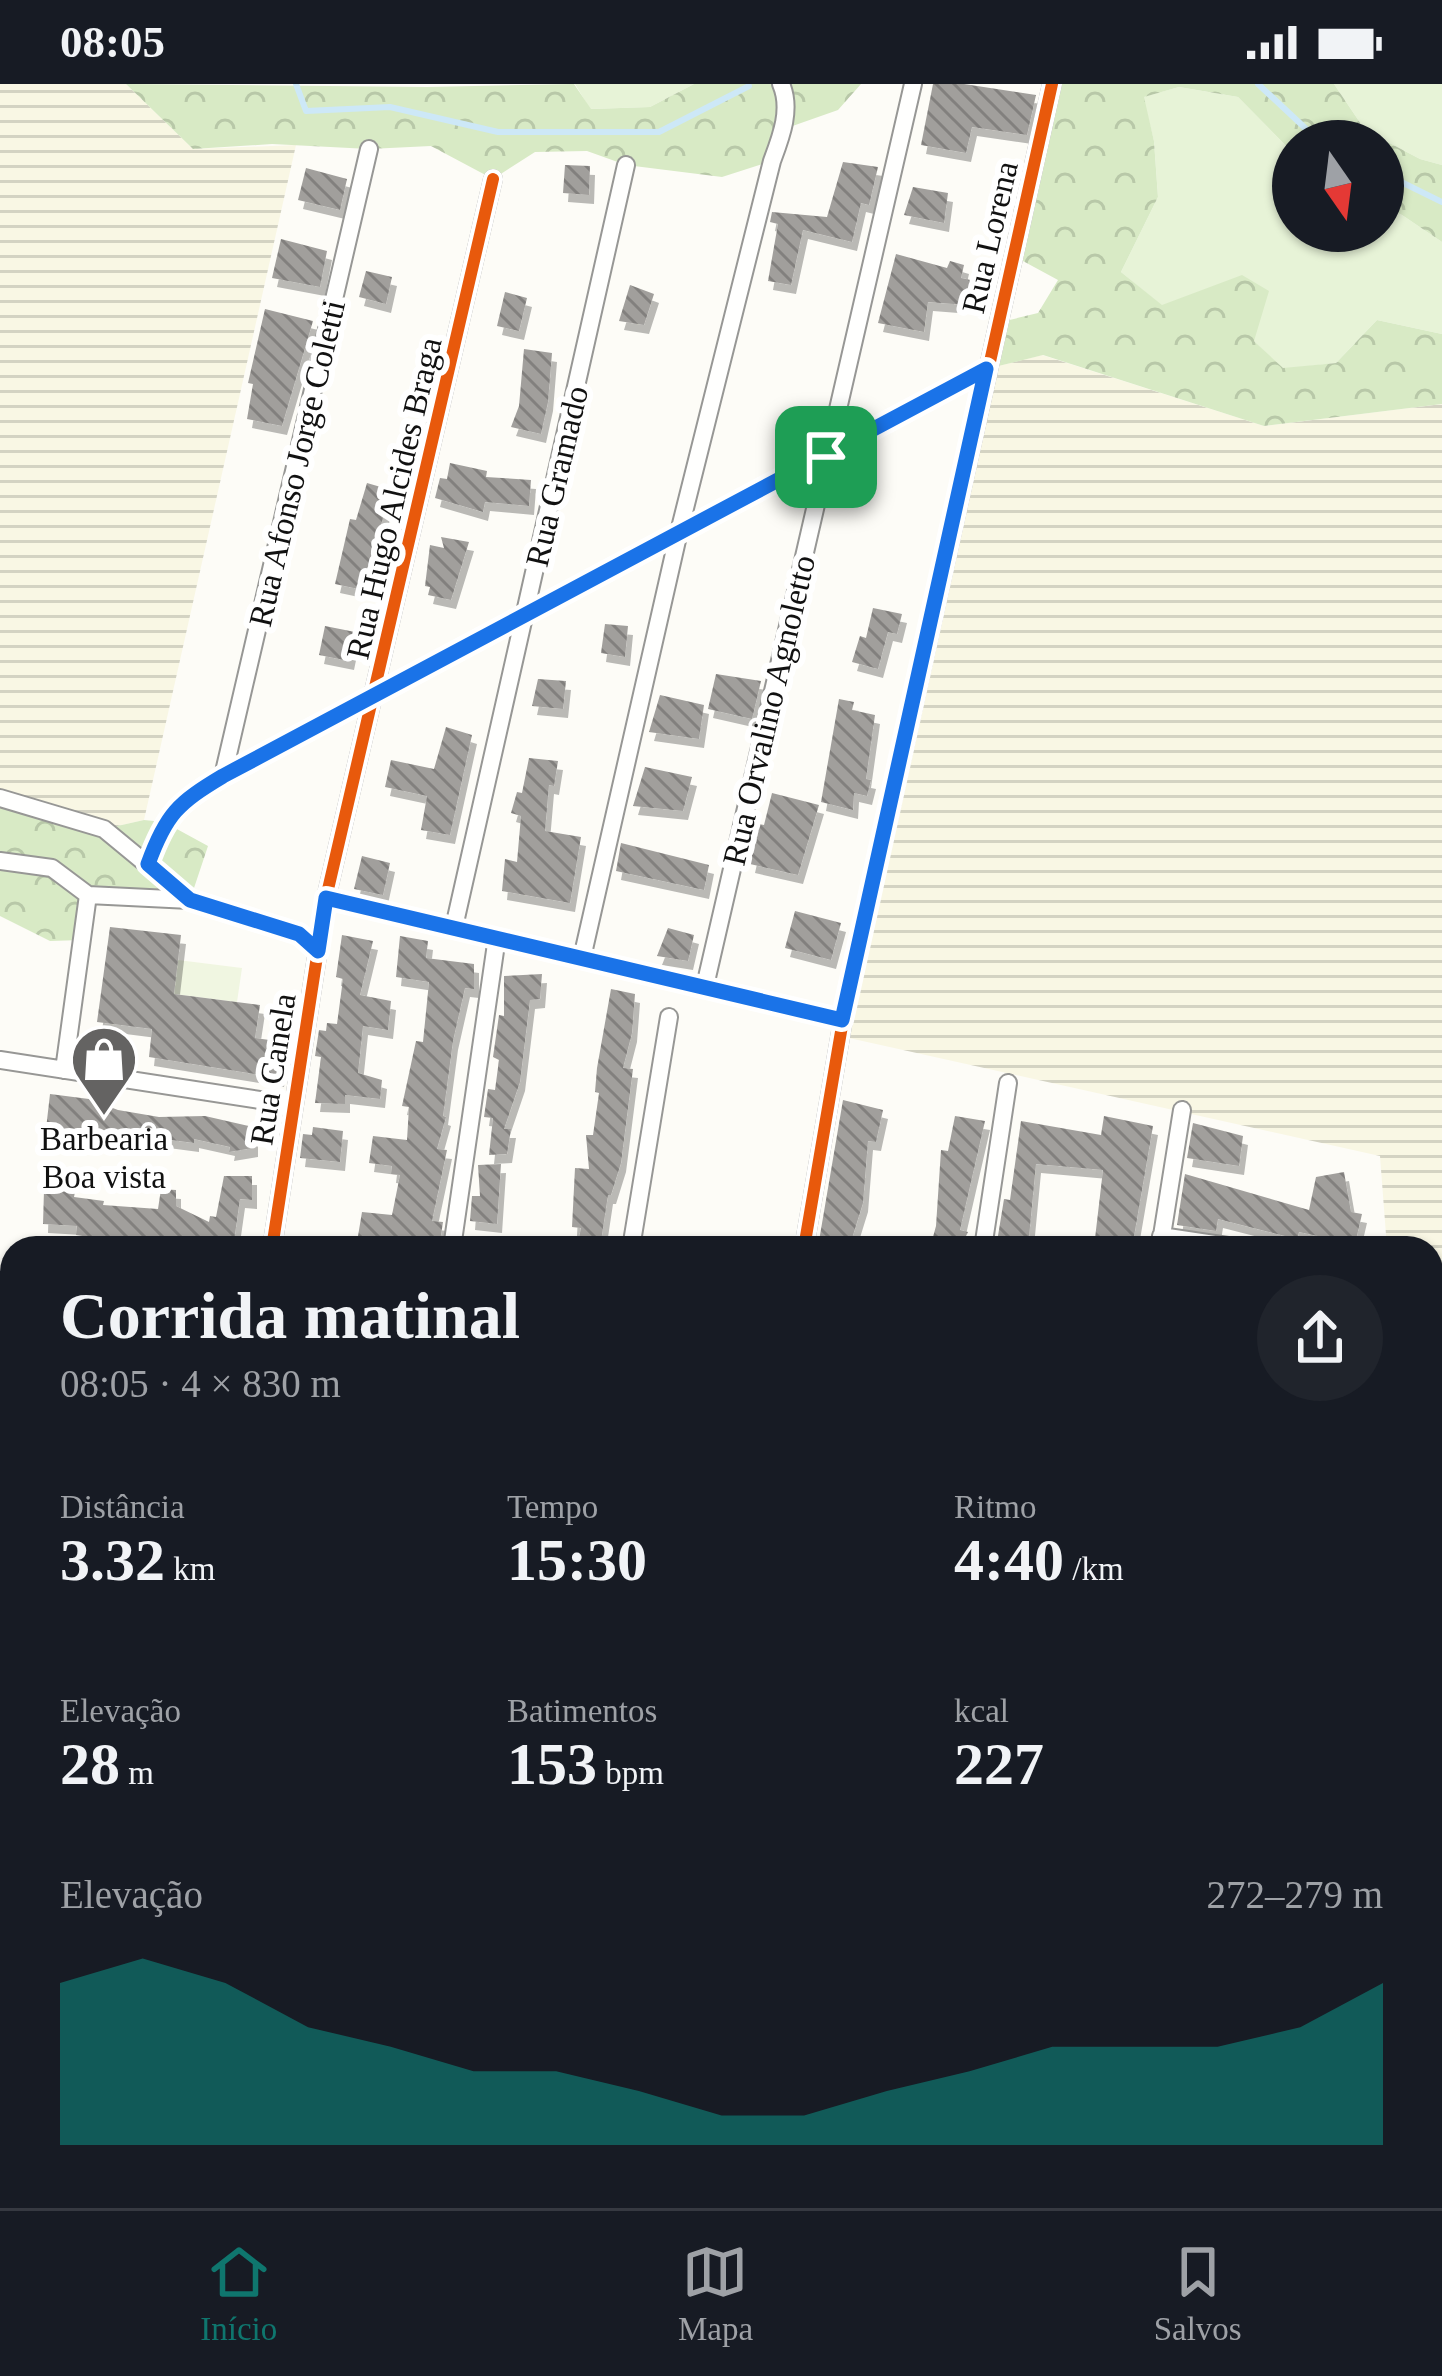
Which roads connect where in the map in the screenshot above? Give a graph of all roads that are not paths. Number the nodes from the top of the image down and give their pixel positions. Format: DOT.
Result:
graph roads {
  1 [pos="781,84"];
  2 [pos="913,84"];
  3 [pos="1052,84"];
  4 [pos="369,149"];
  5 [pos="626,165"];
  6 [pos="493,179"];
  7 [pos="986,369"];
  8 [pos="826,457"];
  9 [pos="678,536"];
  10 [pos="524,617"];
  11 [pos="375,696"];
  12 [pos="223,776"];
  13 [pos="0,799"];
  14 [pos="0,861"];
  15 [pos="148,864"];
  16 [pos="88,895"];
  17 [pos="326,898"];
  18 [pos="190,900"];
  19 [pos="454,927"];
  20 [pos="497,937"];
  21 [pos="318,951"];
  22 [pos="582,958"];
  23 [pos="705,986"];
  24 [pos="669,1017"];
  25 [pos="842,1020"];
  26 [pos="0,1060"];
  27 [pos="64,1070"];
  28 [pos="1008,1083"];
  29 [pos="292,1105"];
  30 [pos="1182,1110"];
  31 [pos="274,1236"];
  32 [pos="454,1236"];
  33 [pos="633,1236"];
  34 [pos="806,1236"];
  35 [pos="985,1236"];
  36 [pos="1162,1236"];
  1 -- 9 [label="street"];
  2 -- 8 [label="street, Rua Orvalino Agnoletto"];
  3 -- 7 [label="street, Rua Lorena"];
  4 -- 12 [label="street, Rua Afonso Jorge Coletti"];
  5 -- 10 [label="street, Rua Gramado"];
  6 -- 11 [label="street, Rua Hugo Alcides Braga"];
  7 -- 8 [label="street"];
  7 -- 25 [label="street, Rua Lorena"];
  8 -- 9 [label="street"];
  8 -- 23 [label="street, Rua Orvalino Agnoletto"];
  9 -- 10 [label="street"];
  9 -- 22 [label="street"];
  10 -- 11 [label="street"];
  10 -- 19 [label="street, Rua Gramado"];
  11 -- 12 [label="street"];
  11 -- 17 [label="street, Rua Hugo Alcides Braga"];
  12 -- 15 [label="street"];
  13 -- 15 [label="street"];
  14 -- 16 [label="street"];
  15 -- 18 [label="street"];
  16 -- 18 [label="street"];
  16 -- 27 [label="street"];
  17 -- 19 [label="street"];
  17 -- 21 [label="street, Rua Canela"];
  18 -- 21 [label="street"];
  19 -- 20 [label="street"];
  20 -- 22 [label="street"];
  20 -- 32 [label="street"];
  21 -- 29 [label="street, Rua Canela"];
  22 -- 23 [label="street"];
  23 -- 25 [label="street"];
  24 -- 33 [label="street"];
  25 -- 34 [label="street, Rua Lorena"];
  26 -- 27 [label="street"];
  27 -- 29 [label="street"];
  28 -- 35 [label="street"];
  29 -- 31 [label="street, Rua Canela"];
  30 -- 36 [label="street"];
}
